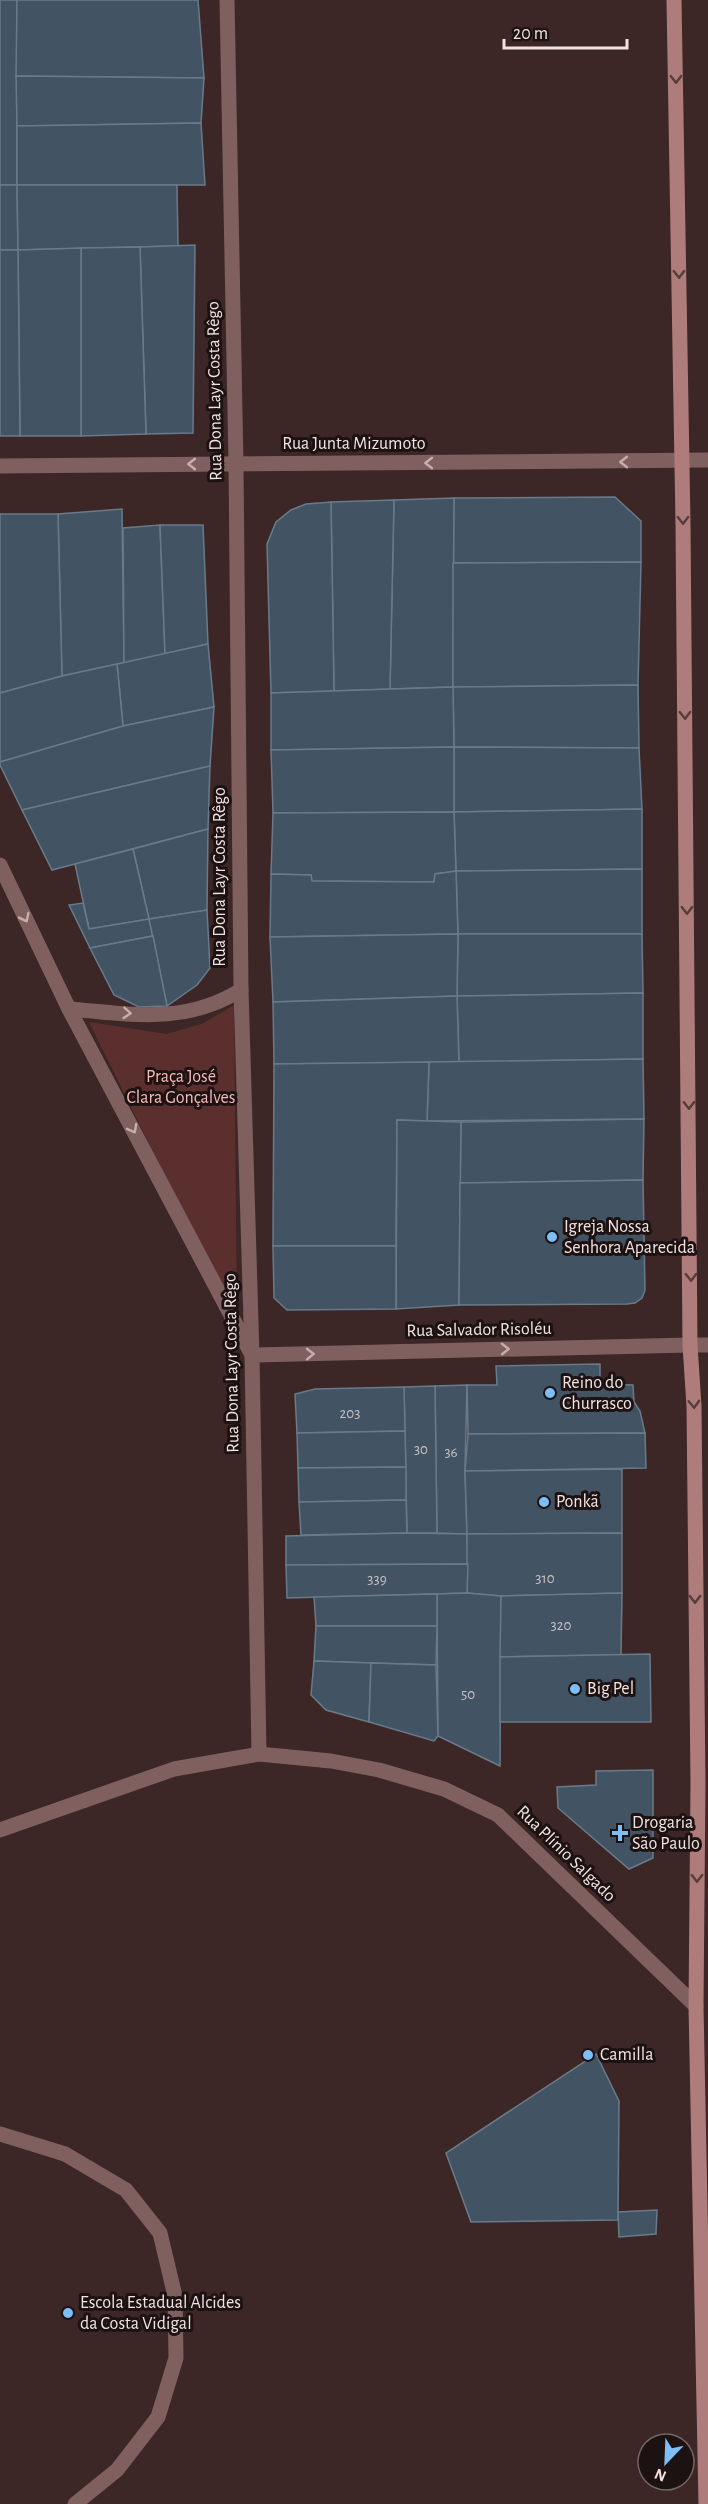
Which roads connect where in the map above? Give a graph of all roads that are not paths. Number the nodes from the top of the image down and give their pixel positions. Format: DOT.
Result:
graph roads {
  1 [pos="227,0"];
  2 [pos="674,0"];
  3 [pos="708,460"];
  4 [pos="683,461"];
  5 [pos="236,464"];
  6 [pos="0,466"];
  7 [pos="0,865"];
  8 [pos="241,990"];
  9 [pos="69,1009"];
  10 [pos="690,1345"];
  11 [pos="708,1345"];
  12 [pos="252,1355"];
  13 [pos="259,1754"];
  14 [pos="0,1830"];
  15 [pos="696,2006"];
  16 [pos="0,2134"];
  17 [pos="75,2504"];
  18 [pos="706,2504"];
  1 -- 5 [label="street, Rua Dona Layr Costa Rêgo"];
  2 -- 4 [label="main road, one-way"];
  3 -- 4 [label="street, Rua Junta Mizumoto"];
  4 -- 5 [label="street, Rua Junta Mizumoto, one-way"];
  4 -- 10 [label="main road, one-way"];
  5 -- 6 [label="street, Rua Junta Mizumoto, one-way"];
  5 -- 8 [label="street, Rua Dona Layr Costa Rêgo"];
  7 -- 9 [label="street, one-way"];
  9 -- 8 [label="street, one-way"];
  8 -- 12 [label="street, Rua Dona Layr Costa Rêgo"];
  9 -- 12 [label="street, one-way"];
  10 -- 11 [label="street, Rua Salvador Risoléu"];
  12 -- 10 [label="street, Rua Salvador Risoléu, one-way"];
  10 -- 15 [label="main road, one-way"];
  12 -- 13 [label="street, Rua Dona Layr Costa Rêgo"];
  13 -- 14 [label="street, Rua Plínio Salgado"];
  13 -- 15 [label="street, Rua Plínio Salgado"];
  15 -- 18 [label="main road"];
  16 -- 17 [label="street"];
}
